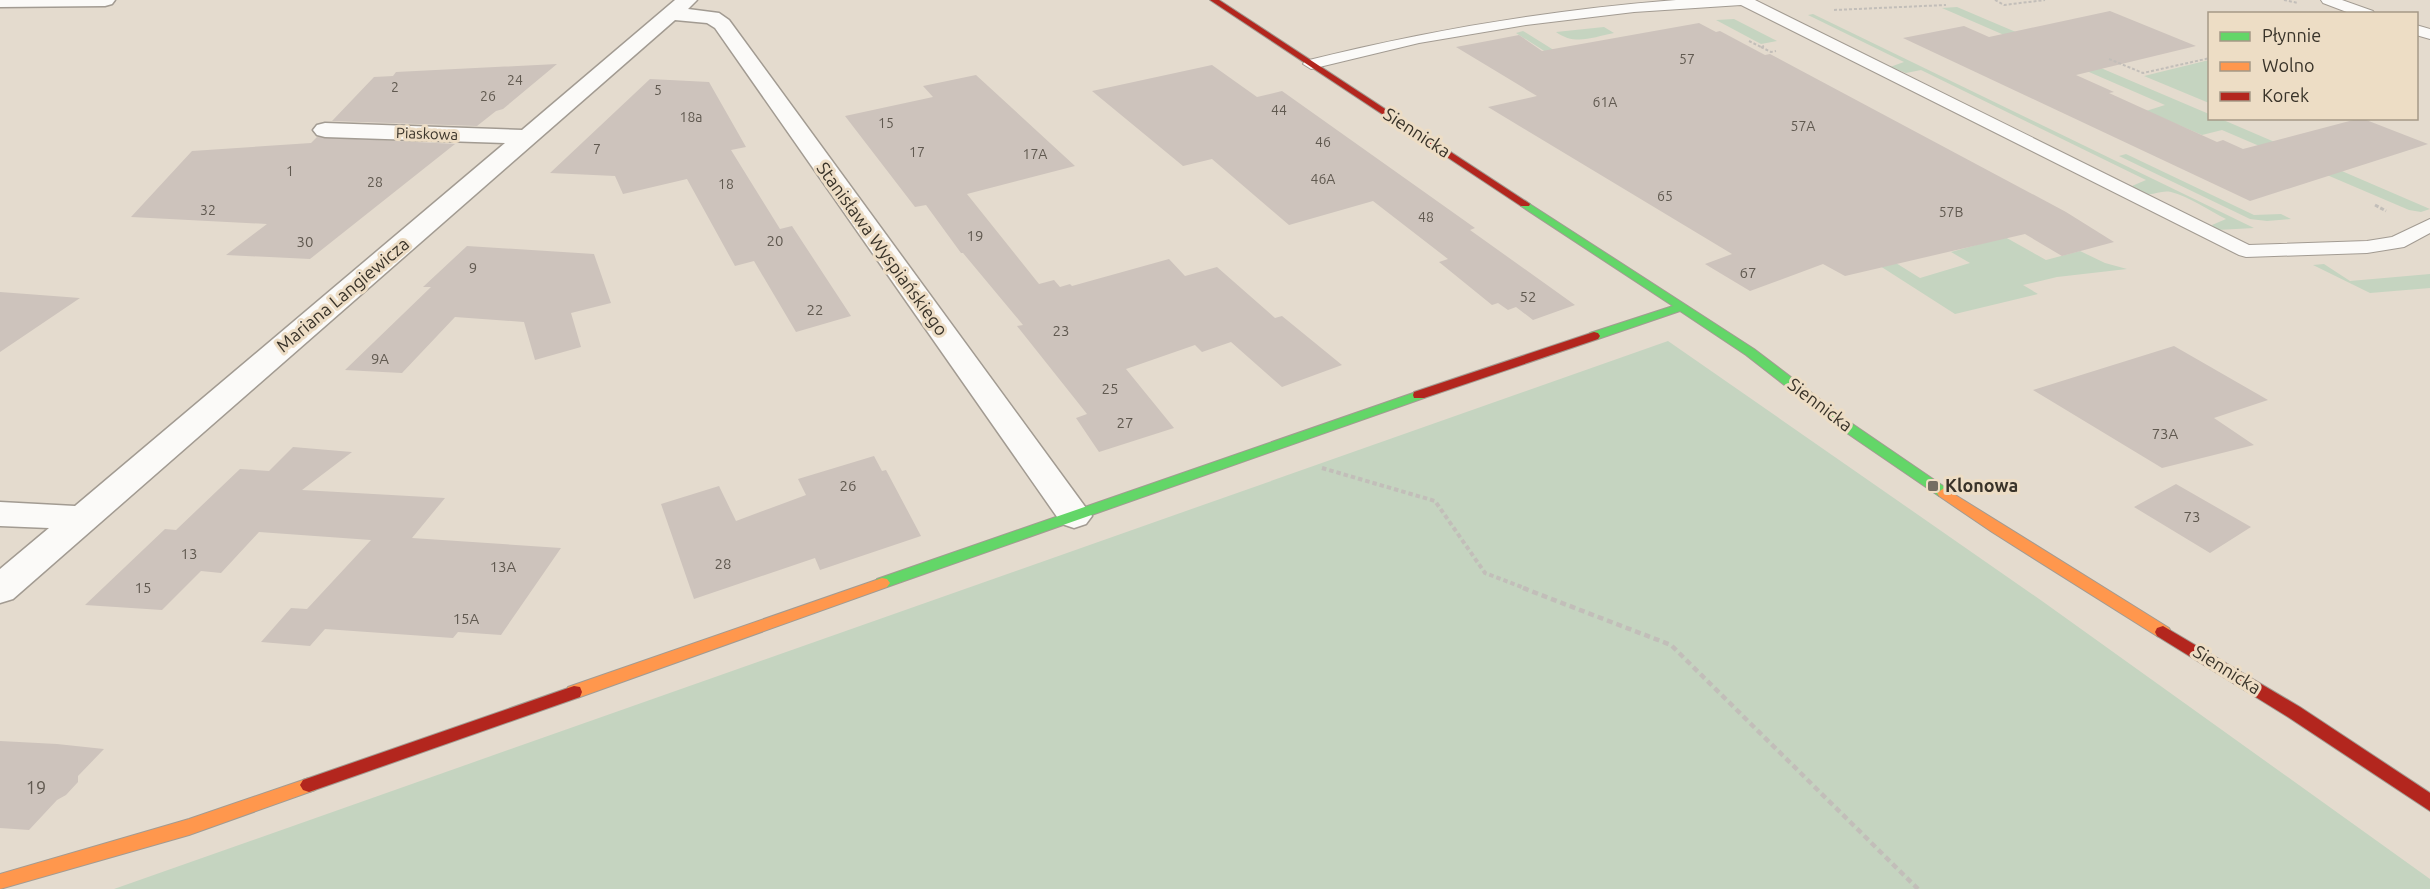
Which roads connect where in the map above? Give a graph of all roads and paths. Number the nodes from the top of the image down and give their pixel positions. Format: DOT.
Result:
graph roads {
  1 [pos="105,0"];
  2 [pos="1214,0"];
  3 [pos="1744,0"];
  4 [pos="1995,0"];
  5 [pos="2045,0"];
  6 [pos="2328,0"];
  7 [pos="0,1"];
  8 [pos="1946,5"];
  9 [pos="679,7"];
  10 [pos="1829,10"];
  11 [pos="2362,12"];
  12 [pos="2208,58"];
  13 [pos="2109,59"];
  14 [pos="1311,64"];
  15 [pos="325,130"];
  16 [pos="529,137"];
  17 [pos="2375,205"];
  18 [pos="2393,214"];
  19 [pos="2430,225"];
  20 [pos="1682,307"];
  21 [pos="1255,453"];
  22 [pos="0,513"];
  23 [pos="1074,516"];
  24 [pos="84,518"];
  25 [pos="0,590"];
  26 [pos="2425,794"];
  27 [pos="0,882"];
  28 [pos="1918,889"];
  1 -- 7 [label="street"];
  2 -- 14 [label="main road, Siennicka"];
  3 -- 14 [label="lane"];
  3 -- 19 [label="lane"];
  4 -- 5 [label="path"];
  6 -- 11 [label="lane"];
  8 -- 10 [label="path"];
  9 -- 16 [label="street, Mariana Langiewicza"];
  9 -- 23 [label="street, Stanisława Wyspiańskiego"];
  12 -- 13 [label="path"];
  14 -- 20 [label="main road, Siennicka"];
  15 -- 16 [label="street, Piaskowa"];
  16 -- 24 [label="street, Mariana Langiewicza"];
  17 -- 18 [label="path"];
  20 -- 21 [label="main road"];
  20 -- 26 [label="main road, Siennicka"];
  21 -- 23 [label="main road"];
  21 -- 28 [label="path"];
  22 -- 24 [label="street"];
  23 -- 27 [label="main road"];
  24 -- 25 [label="street, Mariana Langiewicza"];
}
